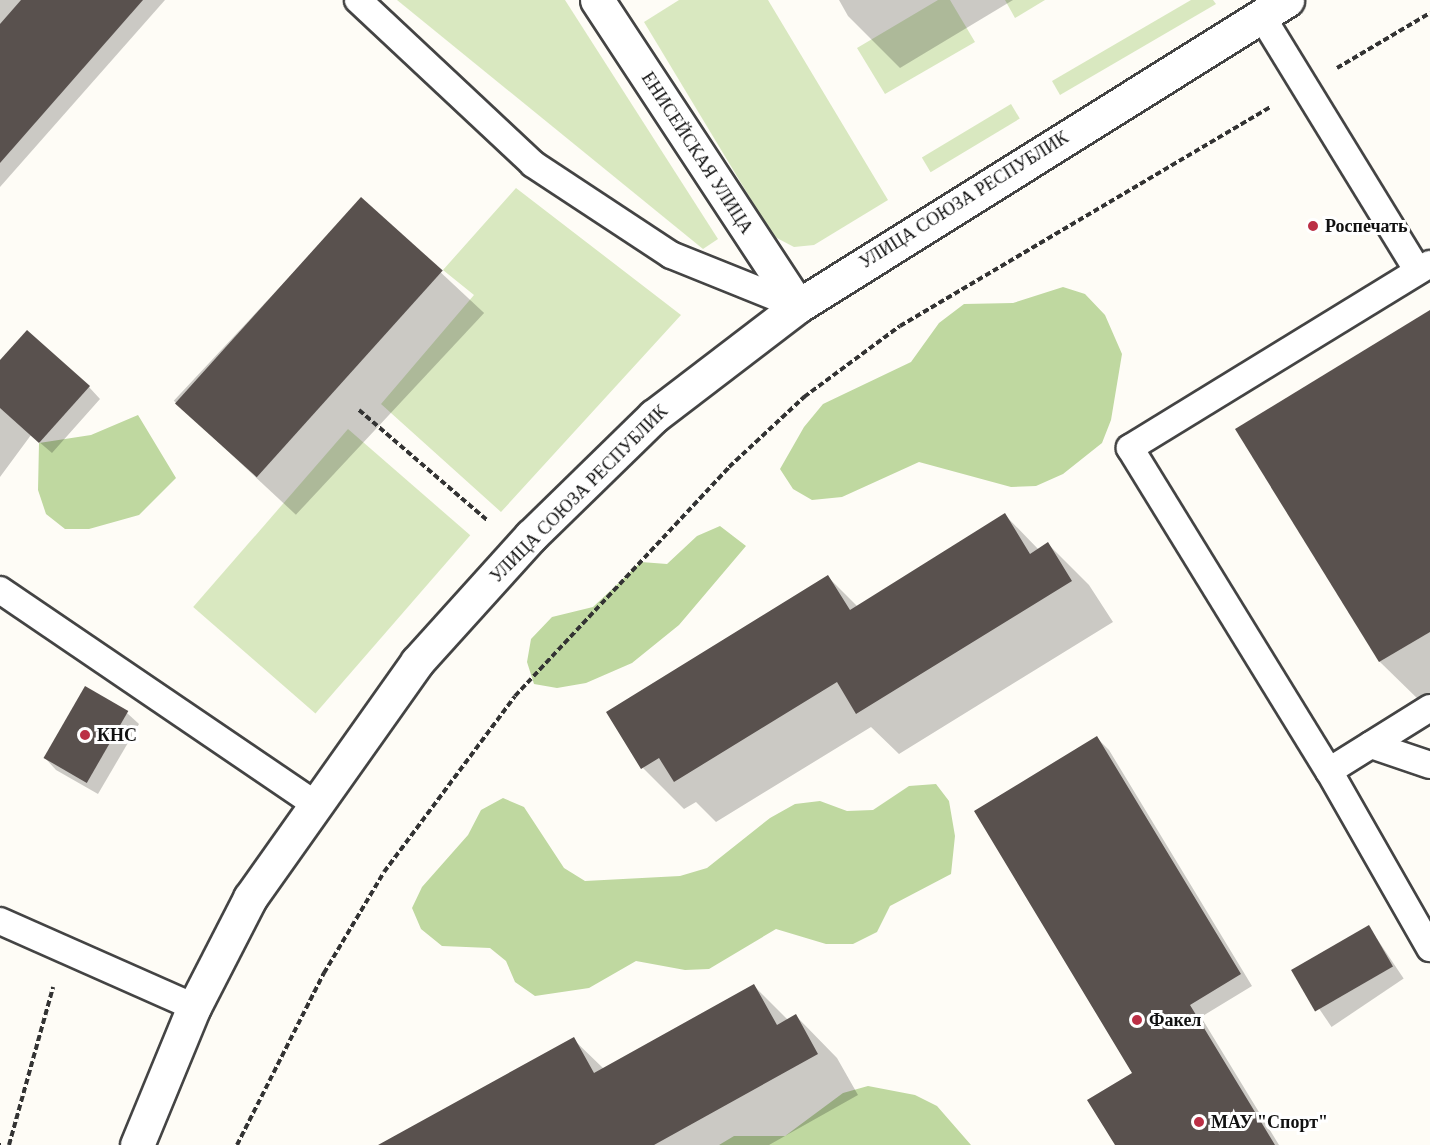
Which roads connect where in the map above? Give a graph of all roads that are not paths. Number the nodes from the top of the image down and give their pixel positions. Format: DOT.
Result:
graph roads {
  1 [pos="358,0"];
  2 [pos="597,0"];
  3 [pos="1274,8"];
  4 [pos="1424,268"];
  5 [pos="798,306"];
  6 [pos="0,590"];
  7 [pos="1430,708"];
  8 [pos="1371,745"];
  9 [pos="1430,765"];
  10 [pos="1329,771"];
  11 [pos="315,804"];
  12 [pos="0,921"];
  13 [pos="1430,948"];
  14 [pos="194,1007"];
  15 [pos="137,1145"];
  1 -- 5 [label="lane"];
  2 -- 5 [label="street, ЕНИСЕЙСКАЯ УЛИЦА"];
  3 -- 4 [label="lane"];
  3 -- 5 [label="street, УЛИЦА СОЮЗА РЕСПУБЛИК"];
  4 -- 10 [label="lane"];
  5 -- 11 [label="street, УЛИЦА СОЮЗА РЕСПУБЛИК"];
  6 -- 11 [label="lane"];
  7 -- 8 [label="lane"];
  8 -- 9 [label="lane"];
  8 -- 10 [label="lane"];
  10 -- 13 [label="lane"];
  11 -- 14 [label="street, УЛИЦА СОЮЗА РЕСПУБЛИК"];
  12 -- 14 [label="lane"];
  14 -- 15 [label="street, УЛИЦА СОЮЗА РЕСПУБЛИК"];
}
